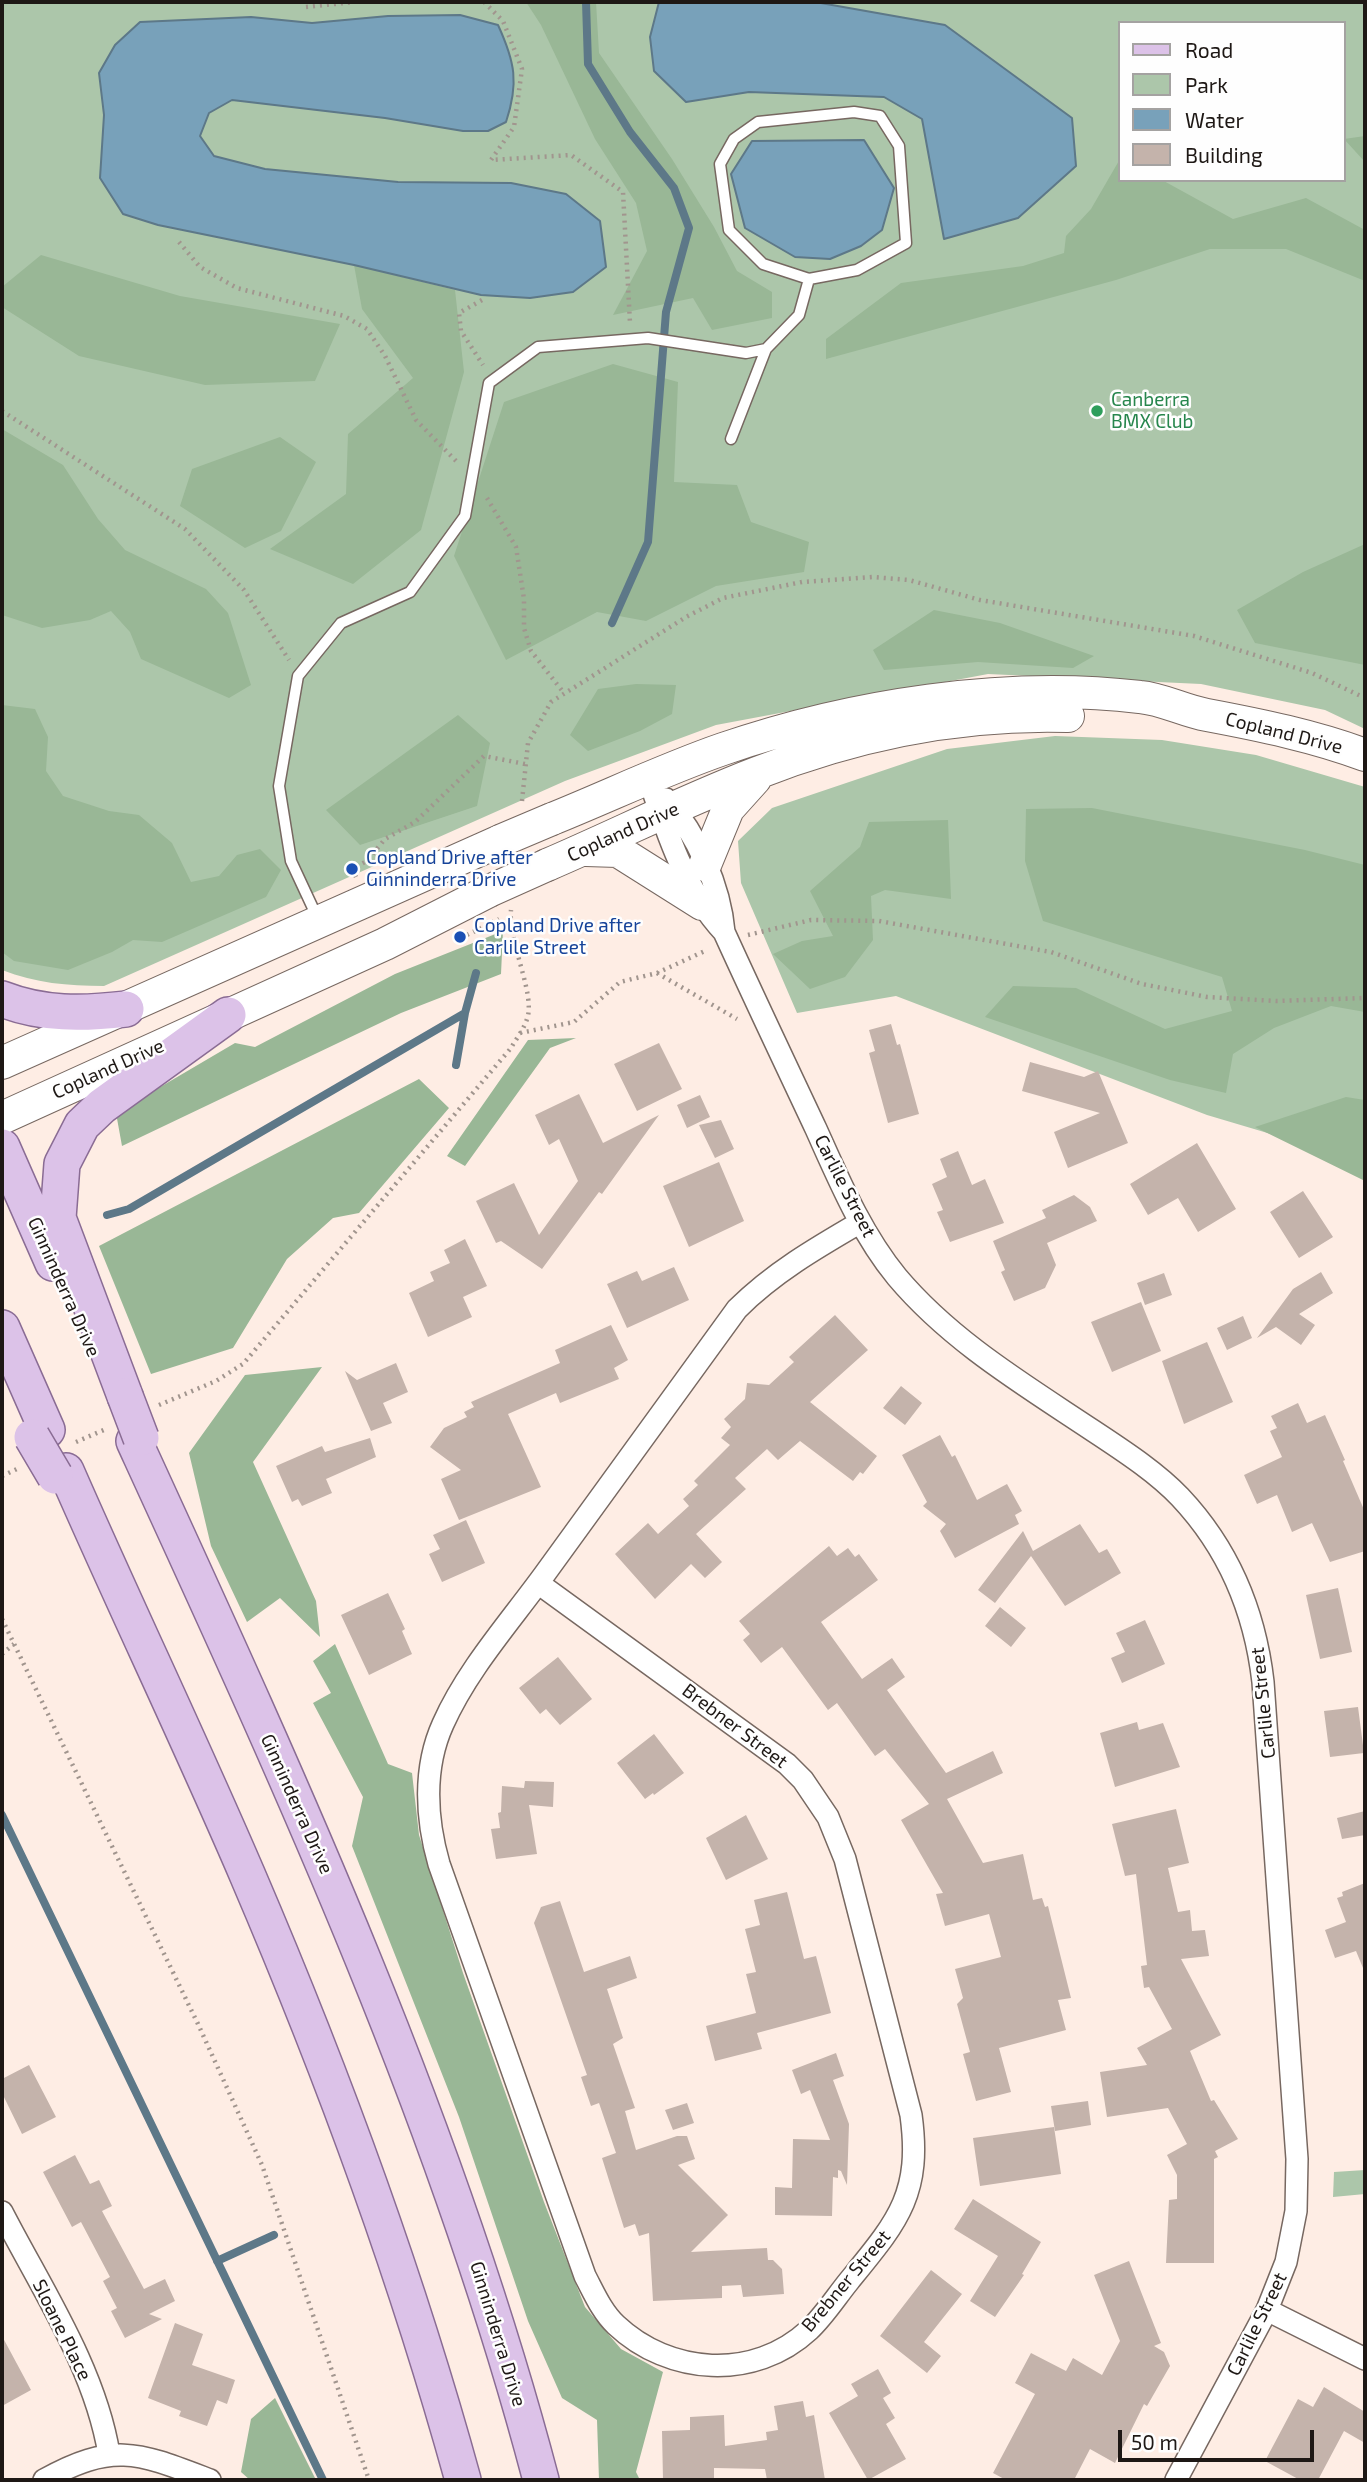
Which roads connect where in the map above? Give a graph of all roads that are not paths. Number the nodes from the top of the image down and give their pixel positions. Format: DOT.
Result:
graph roads {
  1 [pos="808,279"];
  2 [pos="766,349"];
  3 [pos="731,439"];
  4 [pos="1141,707"];
  5 [pos="1365,755"];
  6 [pos="763,771"];
  7 [pos="649,779"];
  8 [pos="668,813"];
  9 [pos="581,850"];
  10 [pos="705,864"];
  11 [pos="702,904"];
  12 [pos="319,922"];
  13 [pos="725,936"];
  14 [pos="2,999"];
  15 [pos="126,1009"];
  16 [pos="228,1015"];
  17 [pos="2,1063"];
  18 [pos="2,1118"];
  19 [pos="2,1147"];
  20 [pos="859,1223"];
  21 [pos="2,1328"];
  22 [pos="2,1377"];
  23 [pos="130,1418"];
  24 [pos="49,1454"];
  25 [pos="538,1583"];
  26 [pos="2,2212"];
  27 [pos="1267,2309"];
  28 [pos="1365,2358"];
  29 [pos="109,2454"];
  30 [pos="44,2480"];
  31 [pos="210,2480"];
  32 [pos="463,2480"];
  33 [pos="541,2480"];
  34 [pos="1177,2480"];
  1 -- 1 [label="lane"];
  1 -- 2 [label="lane"];
  2 -- 3 [label="lane"];
  2 -- 12 [label="lane"];
  4 -- 5 [label="main road, Copland Drive"];
  4 -- 6 [label="main road, Copland Drive"];
  4 -- 7 [label="main road, Copland Drive"];
  6 -- 8 [label="main road, Copland Drive"];
  6 -- 10 [label="main road"];
  7 -- 8 [label="street, Carlile Street"];
  7 -- 12 [label="main road, Copland Drive, bridge"];
  8 -- 9 [label="main road, Copland Drive"];
  8 -- 10 [label="street, Carlile Street"];
  8 -- 11 [label="street, Carlile Street"];
  9 -- 11 [label="main road"];
  9 -- 16 [label="main road, Copland Drive, bridge"];
  10 -- 13 [label="street, Carlile Street"];
  11 -- 13 [label="street, Carlile Street"];
  12 -- 15 [label="main road, Copland Drive"];
  13 -- 20 [label="street, Carlile Street"];
  14 -- 15 [label="main road"];
  15 -- 17 [label="main road, Copland Drive"];
  16 -- 18 [label="main road, Copland Drive"];
  16 -- 23 [label="main road"];
  19 -- 23 [label="main road, Ginninderra Drive"];
  20 -- 25 [label="street, Brebner Street"];
  20 -- 27 [label="street, Carlile Street"];
  21 -- 24 [label="main road"];
  22 -- 24 [label="main road"];
  23 -- 33 [label="main road, Ginninderra Drive"];
  24 -- 32 [label="main road"];
  25 -- 25 [label="street, Brebner Street"];
  26 -- 29 [label="street, Sloane Place"];
  27 -- 28 [label="street"];
  27 -- 34 [label="street, Carlile Street"];
  29 -- 30 [label="street"];
  29 -- 31 [label="street"];
}
